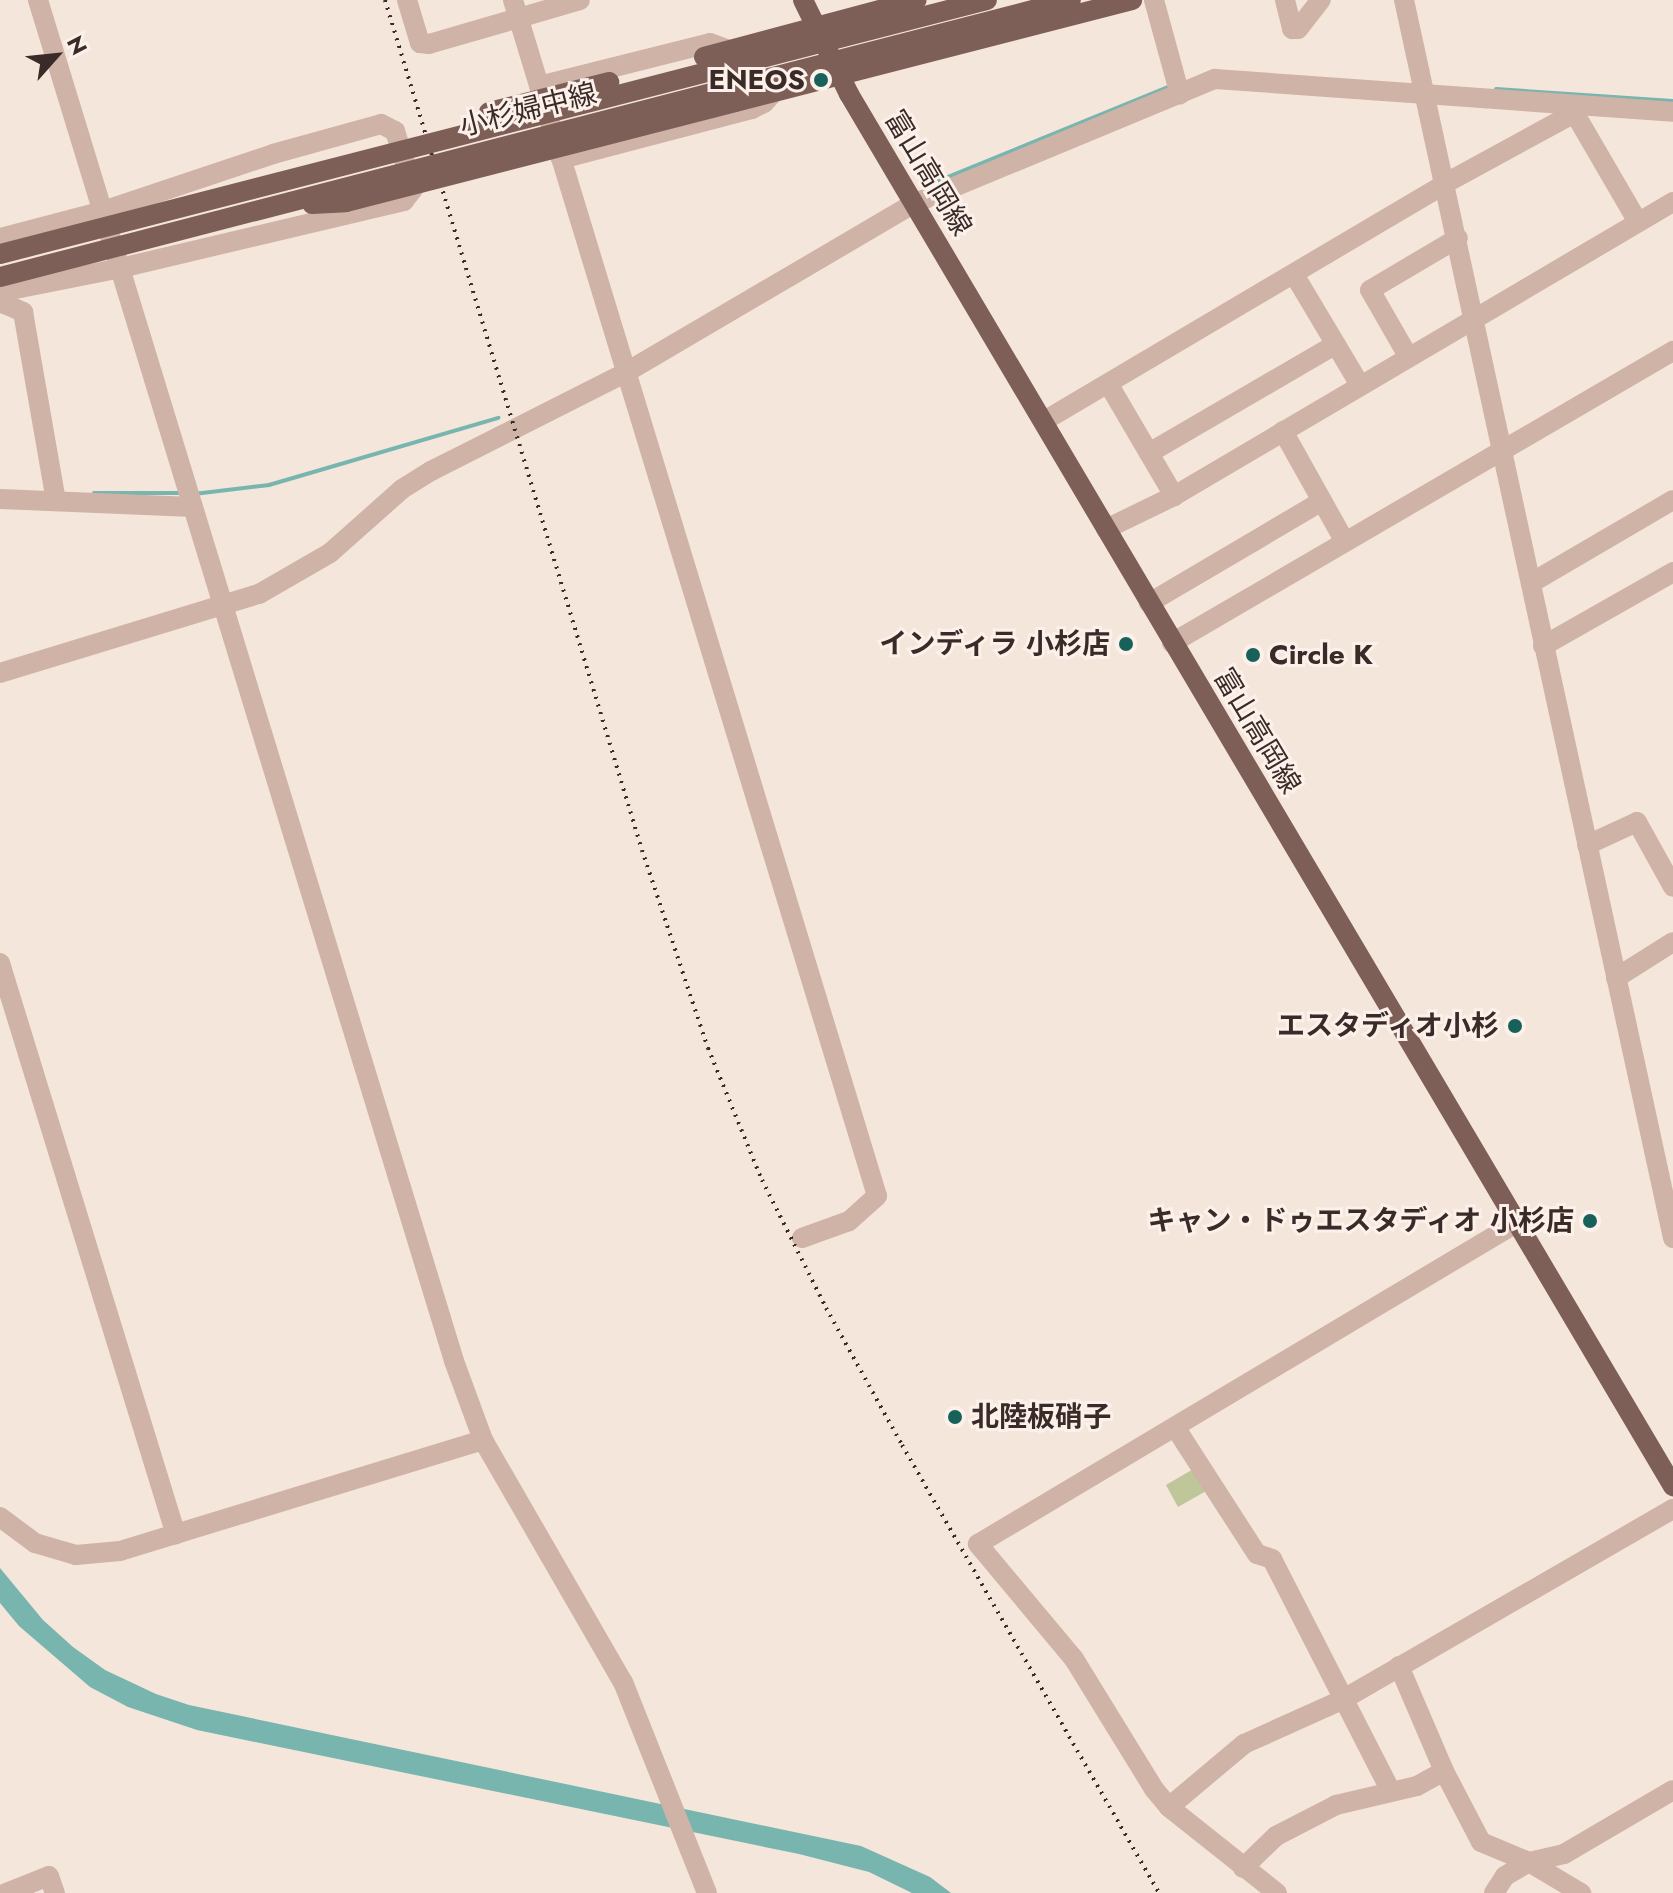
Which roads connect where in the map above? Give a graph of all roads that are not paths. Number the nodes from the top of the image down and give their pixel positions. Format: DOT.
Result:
graph roads {
  1 [pos="38,0"];
  2 [pos="407,0"];
  3 [pos="580,0"];
  4 [pos="803,0"];
  5 [pos="917,0"];
  6 [pos="987,0"];
  7 [pos="1071,0"];
  8 [pos="1132,0"];
  9 [pos="1154,0"];
  10 [pos="1285,0"];
  11 [pos="1321,0"];
  12 [pos="1404,0"];
  13 [pos="516,9"];
  14 [pos="815,25"];
  15 [pos="729,50"];
  16 [pos="839,76"];
  17 [pos="539,86"];
  18 [pos="773,93"];
  19 [pos="1425,93"];
  20 [pos="1180,95"];
  21 [pos="1571,107"];
  22 [pos="1673,112"];
  23 [pos="561,159"];
  24 [pos="1446,183"];
  25 [pos="253,186"];
  26 [pos="1673,202"];
  27 [pos="913,204"];
  28 [pos="259,207"];
  29 [pos="103,211"];
  30 [pos="1638,222"];
  31 [pos="0,238"];
  32 [pos="1458,238"];
  33 [pos="0,254"];
  34 [pos="121,268"];
  35 [pos="1295,276"];
  36 [pos="0,277"];
  37 [pos="0,292"];
  38 [pos="1475,315"];
  39 [pos="1336,344"];
  40 [pos="1673,351"];
  41 [pos="1408,356"];
  42 [pos="625,373"];
  43 [pos="1109,385"];
  44 [pos="1360,385"];
  45 [pos="1044,421"];
  46 [pos="1283,431"];
  47 [pos="1502,451"];
  48 [pos="1149,453"];
  49 [pos="1174,496"];
  50 [pos="0,499"];
  51 [pos="1673,500"];
  52 [pos="56,501"];
  53 [pos="1322,501"];
  54 [pos="193,507"];
  55 [pos="1106,529"];
  56 [pos="1345,542"];
  57 [pos="1673,572"];
  58 [pos="1531,583"];
  59 [pos="1149,603"];
  60 [pos="225,605"];
  61 [pos="1172,643"];
  62 [pos="1543,646"];
  63 [pos="0,673"];
  64 [pos="1587,845"];
  65 [pos="1665,853"];
  66 [pos="1673,887"];
  67 [pos="1673,942"];
  68 [pos="0,963"];
  69 [pos="1616,978"];
  70 [pos="1518,1222"];
  71 [pos="802,1238"];
  72 [pos="1673,1238"];
  73 [pos="1175,1427"];
  74 [pos="483,1440"];
  75 [pos="1672,1484"];
  76 [pos="1673,1509"];
  77 [pos="0,1517"];
  78 [pos="176,1535"];
  79 [pos="1399,1666"];
  80 [pos="1342,1700"];
  81 [pos="1444,1771"];
  82 [pos="1390,1790"];
  83 [pos="1673,1790"];
  84 [pos="1169,1807"];
  85 [pos="1529,1862"];
  86 [pos="1243,1868"];
  87 [pos="6,1893"];
  88 [pos="55,1893"];
  89 [pos="707,1893"];
  90 [pos="1277,1893"];
  91 [pos="1494,1893"];
  92 [pos="1581,1893"];
  1 -- 29 [label="street"];
  2 -- 13 [label="street"];
  3 -- 13 [label="street"];
  4 -- 14 [label="main road, 富山高岡線"];
  5 -- 14 [label="main road"];
  6 -- 25 [label="main road, 小杉婦中線, bridge"];
  7 -- 28 [label="main road, 小杉婦中線, bridge"];
  8 -- 16 [label="main road"];
  9 -- 20 [label="street"];
  10 -- 11 [label="street"];
  12 -- 19 [label="street"];
  13 -- 17 [label="street"];
  14 -- 15 [label="main road"];
  14 -- 16 [label="main road, 富山高岡線"];
  15 -- 17 [label="street"];
  15 -- 25 [label="main road, bridge"];
  16 -- 18 [label="main road"];
  16 -- 27 [label="main road, 富山高岡線"];
  17 -- 23 [label="street"];
  18 -- 23 [label="street"];
  18 -- 28 [label="main road, bridge"];
  19 -- 20 [label="street"];
  19 -- 21 [label="street"];
  19 -- 24 [label="street"];
  20 -- 27 [label="street"];
  21 -- 22 [label="street"];
  21 -- 24 [label="street"];
  21 -- 30 [label="street"];
  23 -- 42 [label="street"];
  24 -- 32 [label="street"];
  24 -- 35 [label="street"];
  25 -- 33 [label="main road, 小杉婦中線, bridge"];
  26 -- 30 [label="street"];
  27 -- 42 [label="street"];
  27 -- 45 [label="main road, 富山高岡線"];
  28 -- 36 [label="main road, 小杉婦中線, bridge"];
  29 -- 31 [label="street"];
  29 -- 34 [label="street"];
  29 -- 34 [label="street"];
  30 -- 38 [label="street"];
  32 -- 38 [label="street"];
  32 -- 41 [label="street"];
  34 -- 37 [label="street"];
  34 -- 54 [label="street"];
  35 -- 39 [label="street"];
  35 -- 43 [label="street"];
  37 -- 52 [label="street"];
  38 -- 41 [label="street"];
  38 -- 47 [label="street"];
  39 -- 44 [label="street"];
  39 -- 48 [label="street"];
  40 -- 47 [label="street"];
  41 -- 44 [label="street"];
  42 -- 60 [label="street"];
  42 -- 71 [label="street"];
  43 -- 45 [label="street"];
  43 -- 48 [label="street"];
  44 -- 46 [label="street"];
  45 -- 55 [label="main road, 富山高岡線"];
  46 -- 49 [label="street"];
  46 -- 53 [label="street"];
  47 -- 56 [label="street"];
  47 -- 58 [label="street"];
  48 -- 49 [label="street"];
  49 -- 55 [label="street"];
  50 -- 52 [label="street"];
  51 -- 58 [label="street"];
  52 -- 54 [label="street"];
  53 -- 56 [label="street"];
  53 -- 59 [label="street"];
  54 -- 60 [label="street"];
  55 -- 59 [label="main road, 富山高岡線"];
  56 -- 61 [label="street"];
  57 -- 62 [label="street"];
  58 -- 62 [label="street"];
  59 -- 61 [label="main road, 富山高岡線"];
  60 -- 63 [label="street"];
  60 -- 74 [label="street"];
  61 -- 70 [label="main road, 富山高岡線"];
  62 -- 64 [label="street"];
  64 -- 65 [label="street"];
  64 -- 69 [label="street"];
  65 -- 66 [label="street"];
  67 -- 69 [label="street"];
  68 -- 78 [label="street"];
  69 -- 72 [label="street"];
  70 -- 73 [label="street"];
  70 -- 75 [label="main road, 富山高岡線"];
  73 -- 80 [label="street"];
  73 -- 84 [label="street"];
  74 -- 78 [label="street"];
  74 -- 89 [label="street"];
  76 -- 79 [label="street"];
  77 -- 78 [label="street"];
  79 -- 80 [label="street"];
  79 -- 81 [label="street"];
  80 -- 82 [label="street"];
  80 -- 84 [label="street"];
  81 -- 82 [label="street"];
  81 -- 85 [label="street"];
  82 -- 86 [label="street"];
  83 -- 85 [label="street"];
  84 -- 86 [label="street"];
  85 -- 91 [label="street"];
  85 -- 92 [label="street"];
  86 -- 90 [label="street"];
  87 -- 88 [label="street"];
}
